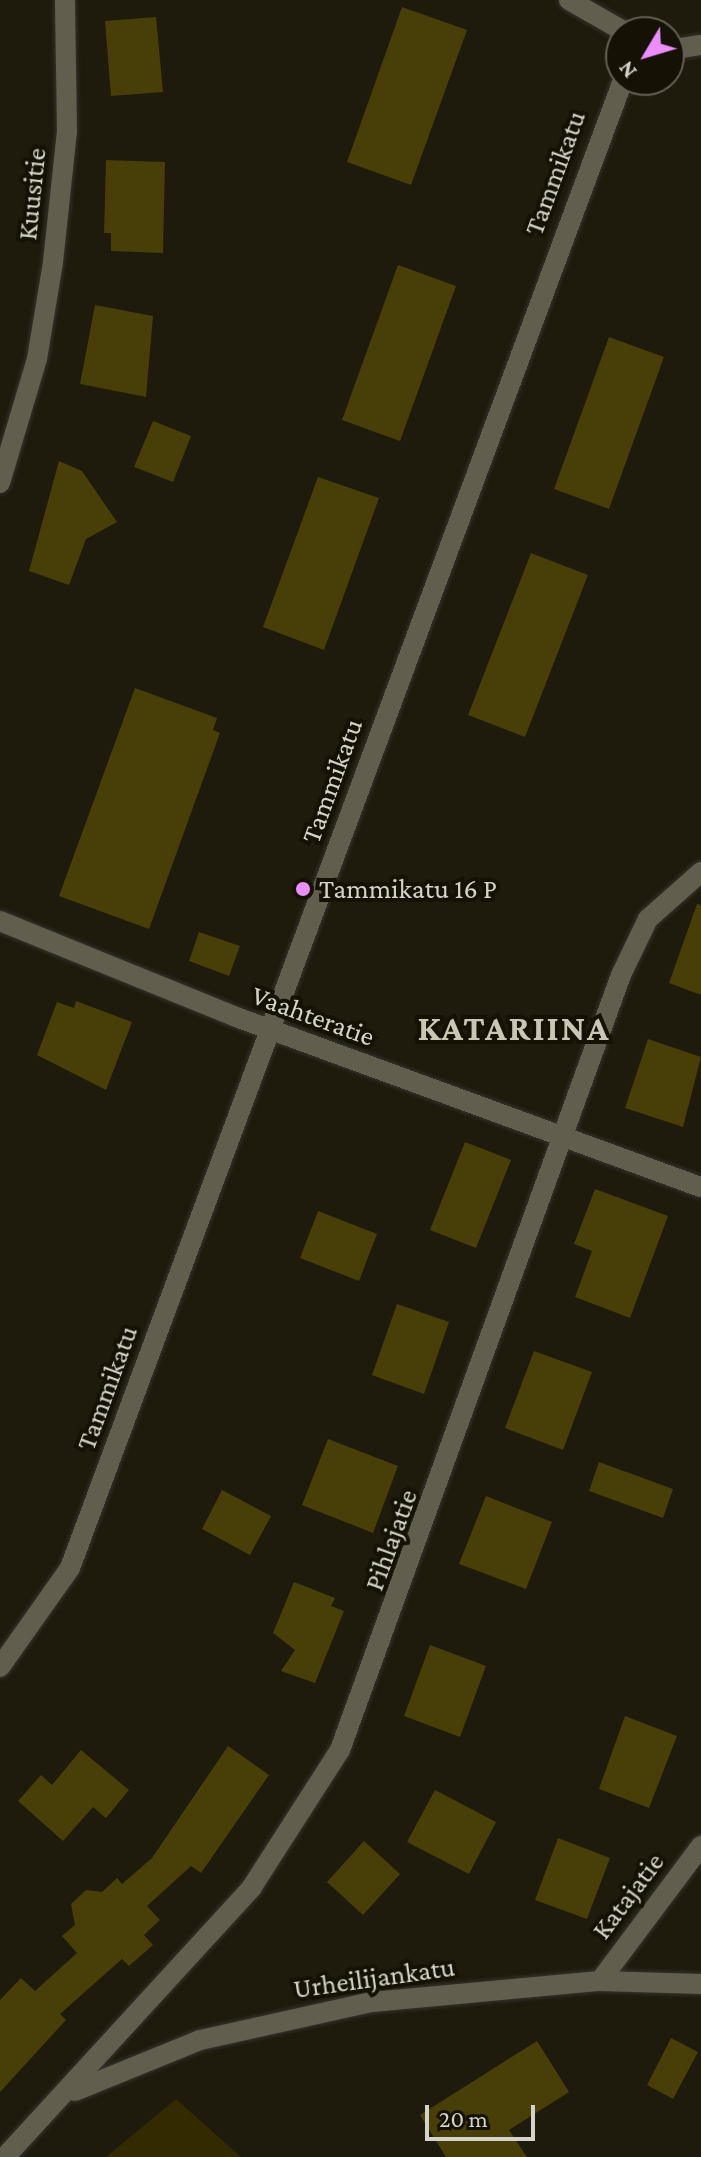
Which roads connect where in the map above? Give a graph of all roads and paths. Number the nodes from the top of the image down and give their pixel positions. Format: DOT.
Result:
graph roads {
  1 [pos="65,0"];
  2 [pos="569,0"];
  3 [pos="605,21"];
  4 [pos="617,96"];
  5 [pos="0,483"];
  6 [pos="701,872"];
  7 [pos="0,921"];
  8 [pos="270,1030"];
  9 [pos="567,1136"];
  10 [pos="701,1187"];
  11 [pos="0,1667"];
  12 [pos="701,1846"];
  13 [pos="600,1981"];
  14 [pos="701,1984"];
  15 [pos="67,2094"];
  16 [pos="5,2157"];
  1 -- 5 [label="street, Kuusitie"];
  2 -- 3 [label="street"];
  4 -- 8 [label="street, Tammikatu"];
  6 -- 9 [label="street, Pihlajatie"];
  7 -- 8 [label="street, Vaahteratie"];
  8 -- 9 [label="street, Vaahteratie"];
  8 -- 11 [label="street, Tammikatu"];
  9 -- 10 [label="street, Vaahteratie"];
  9 -- 15 [label="street, Pihlajatie"];
  12 -- 13 [label="street, Katajatie"];
  13 -- 14 [label="street, Urheilijankatu"];
  13 -- 15 [label="street, Urheilijankatu"];
  15 -- 16 [label="street, Pihlajatie"];
}
